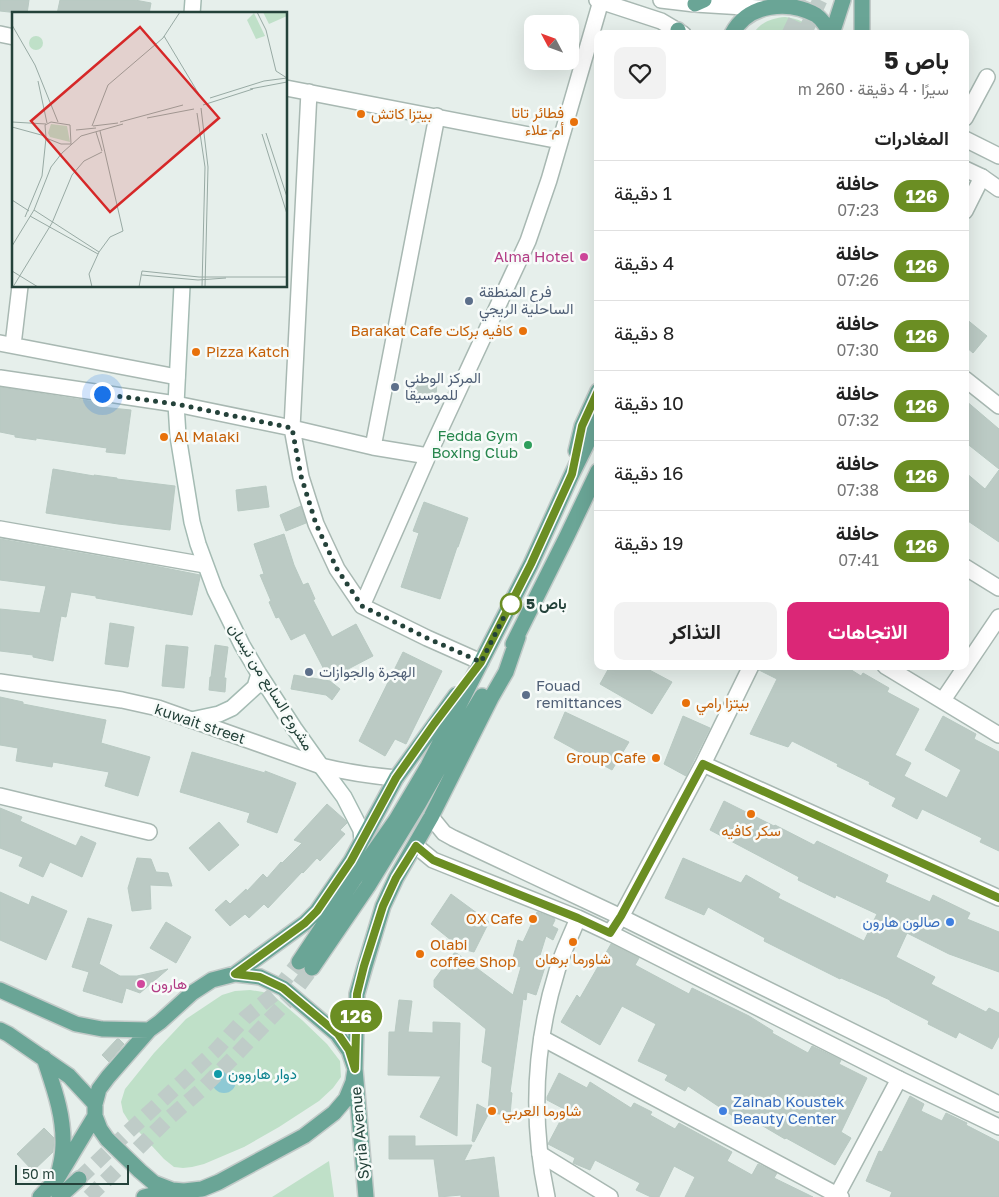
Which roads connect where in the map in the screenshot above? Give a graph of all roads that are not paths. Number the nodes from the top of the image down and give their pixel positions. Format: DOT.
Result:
graph roads {
  1 [pos="662,0"];
  2 [pos="843,0"];
  3 [pos="862,0"];
  4 [pos="599,1"];
  5 [pos="700,2"];
  6 [pos="766,4"];
  7 [pos="675,30"];
  8 [pos="735,30"];
  9 [pos="829,30"];
  10 [pos="833,30"];
  11 [pos="862,30"];
  12 [pos="987,77"];
  13 [pos="288,88"];
  14 [pos="309,92"];
  15 [pos="969,111"];
  16 [pos="437,116"];
  17 [pos="969,140"];
  18 [pos="560,141"];
  19 [pos="999,156"];
  20 [pos="969,171"];
  21 [pos="982,177"];
  22 [pos="999,189"];
  23 [pos="969,203"];
  24 [pos="20,288"];
  25 [pos="182,288"];
  26 [pos="7,344"];
  27 [pos="178,377"];
  28 [pos="0,378"];
  29 [pos="969,382"];
  30 [pos="594,400"];
  31 [pos="176,404"];
  32 [pos="999,406"];
  33 [pos="292,428"];
  34 [pos="594,430"];
  35 [pos="373,447"];
  36 [pos="428,456"];
  37 [pos="572,474"];
  38 [pos="594,479"];
  39 [pos="0,528"];
  40 [pos="205,565"];
  41 [pos="969,569"];
  42 [pos="999,588"];
  43 [pos="362,606"];
  44 [pos="999,617"];
  45 [pos="518,637"];
  46 [pos="969,661"];
  47 [pos="481,662"];
  48 [pos="749,670"];
  49 [pos="892,670"];
  50 [pos="963,670"];
  51 [pos="259,674"];
  52 [pos="0,682"];
  53 [pos="943,700"];
  54 [pos="191,720"];
  55 [pos="999,735"];
  56 [pos="703,764"];
  57 [pos="321,766"];
  58 [pos="396,778"];
  59 [pos="0,796"];
  60 [pos="431,817"];
  61 [pos="149,832"];
  62 [pos="362,841"];
  63 [pos="416,846"];
  64 [pos="999,898"];
  65 [pos="621,916"];
  66 [pos="578,918"];
  67 [pos="610,933"];
  68 [pos="235,974"];
  69 [pos="0,990"];
  70 [pos="149,1030"];
  71 [pos="3,1035"];
  72 [pos="542,1038"];
  73 [pos="44,1058"];
  74 [pos="355,1069"];
  75 [pos="899,1079"];
  76 [pos="999,1104"];
  77 [pos="95,1110"];
  78 [pos="999,1127"];
  79 [pos="540,1154"];
  80 [pos="57,1179"];
  81 [pos="80,1179"];
  82 [pos="182,1193"];
  83 [pos="838,1196"];
  84 [pos="40,1197"];
  85 [pos="59,1197"];
  86 [pos="144,1197"];
  87 [pos="366,1197"];
  88 [pos="547,1197"];
  89 [pos="610,1197"];
  1 -- 5 [label="street"];
  2 -- 10 [label="main road"];
  3 -- 11 [label="main road"];
  4 -- 7 [label="street"];
  4 -- 18 [label="street"];
  5 -- 6 [label="street"];
  6 -- 8 [label="main road"];
  6 -- 9 [label="main road"];
  12 -- 15 [label="street"];
  13 -- 14 [label="street"];
  14 -- 16 [label="street"];
  14 -- 33 [label="street"];
  16 -- 18 [label="street"];
  16 -- 35 [label="street"];
  17 -- 19 [label="street"];
  18 -- 36 [label="street"];
  20 -- 21 [label="street"];
  21 -- 22 [label="street"];
  21 -- 23 [label="street"];
  24 -- 26 [label="street"];
  25 -- 27 [label="street, مشروع السابع من نيسان"];
  26 -- 27 [label="street"];
  27 -- 31 [label="street, مشروع السابع من نيسان"];
  28 -- 31 [label="street"];
  29 -- 32 [label="street"];
  30 -- 37 [label="main road"];
  31 -- 33 [label="street"];
  31 -- 40 [label="street, مشروع السابع من نيسان"];
  33 -- 35 [label="street"];
  33 -- 43 [label="street"];
  34 -- 37 [label="main road"];
  35 -- 36 [label="street"];
  36 -- 43 [label="street"];
  37 -- 47 [label="main road"];
  38 -- 45 [label="main road"];
  39 -- 40 [label="street"];
  40 -- 51 [label="street, مشروع السابع من نيسان"];
  41 -- 42 [label="street"];
  43 -- 47 [label="street"];
  44 -- 46 [label="street"];
  45 -- 47 [label="main road"];
  45 -- 60 [label="main road"];
  47 -- 58 [label="main road"];
  48 -- 56 [label="street"];
  49 -- 53 [label="street"];
  50 -- 53 [label="street"];
  51 -- 54 [label="street"];
  51 -- 57 [label="street, مشروع السابع من نيسان"];
  52 -- 54 [label="street, kuwait street"];
  53 -- 55 [label="street"];
  54 -- 57 [label="street, kuwait street"];
  56 -- 64 [label="street"];
  56 -- 65 [label="street"];
  57 -- 58 [label="street, kuwait street"];
  57 -- 62 [label="street, مشروع السابع من نيسان"];
  58 -- 62 [label="main road"];
  59 -- 61 [label="street"];
  60 -- 63 [label="main road"];
  60 -- 65 [label="street"];
  62 -- 68 [label="main road"];
  63 -- 66 [label="street"];
  63 -- 74 [label="main road"];
  65 -- 67 [label="street"];
  65 -- 76 [label="street"];
  66 -- 67 [label="street"];
  66 -- 72 [label="street"];
  67 -- 75 [label="street"];
  68 -- 70 [label="main road"];
  68 -- 74 [label="main road"];
  69 -- 70 [label="main road"];
  70 -- 77 [label="main road"];
  71 -- 73 [label="main road"];
  72 -- 79 [label="street"];
  72 -- 83 [label="street"];
  73 -- 77 [label="main road"];
  73 -- 80 [label="main road"];
  74 -- 82 [label="main road"];
  74 -- 87 [label="main road, Syria Avenue"];
  75 -- 78 [label="street"];
  75 -- 83 [label="street"];
  77 -- 80 [label="main road"];
  77 -- 82 [label="main road"];
  79 -- 88 [label="street"];
  79 -- 89 [label="street"];
  80 -- 84 [label="main road"];
  81 -- 85 [label="main road"];
  82 -- 86 [label="main road"];
}
